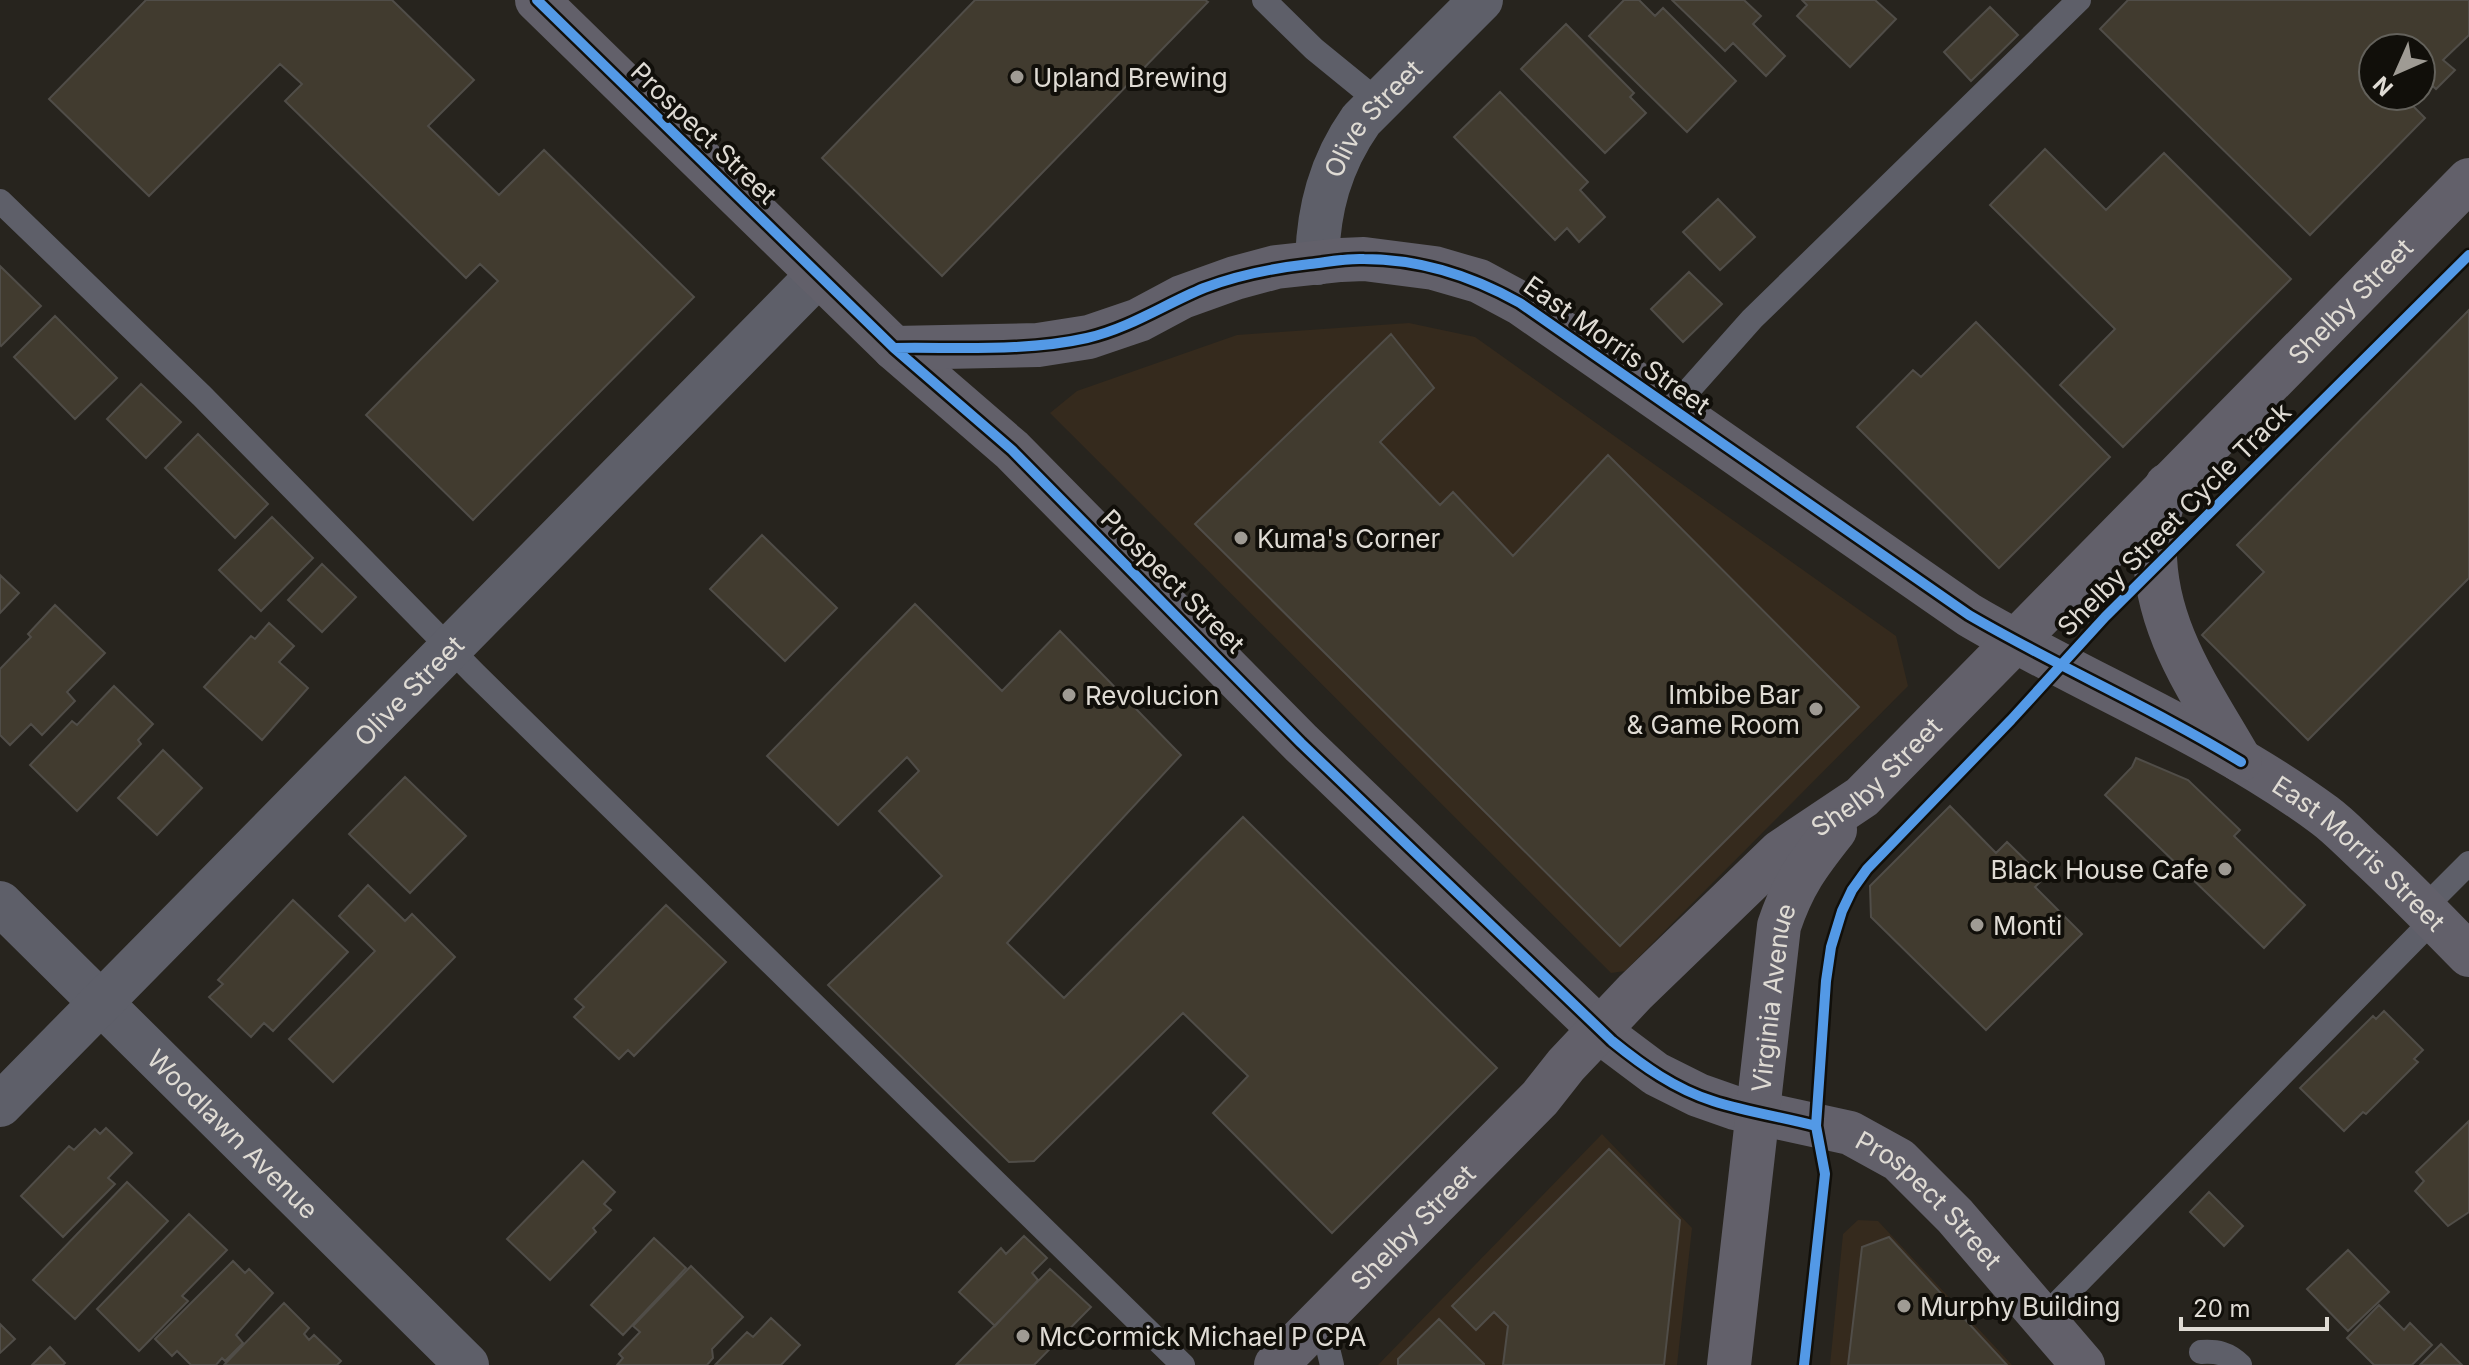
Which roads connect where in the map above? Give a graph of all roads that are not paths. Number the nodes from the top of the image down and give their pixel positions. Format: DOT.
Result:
graph roads {
  1 [pos="537,0"];
  2 [pos="1264,0"];
  3 [pos="1481,0"];
  4 [pos="2079,0"];
  5 [pos="1379,102"];
  6 [pos="2469,180"];
  7 [pos="0,201"];
  8 [pos="1317,263"];
  9 [pos="818,275"];
  10 [pos="894,348"];
  11 [pos="1671,410"];
  12 [pos="2167,485"];
  13 [pos="2013,641"];
  14 [pos="450,648"];
  15 [pos="2241,762"];
  16 [pos="1862,797"];
  17 [pos="2469,863"];
  18 [pos="0,903"];
  19 [pos="2428,914"];
  20 [pos="2469,955"];
  21 [pos="101,1002"];
  22 [pos="1599,1029"];
  23 [pos="0,1105"];
  24 [pos="1758,1113"];
  25 [pos="2043,1318"];
  26 [pos="1321,1320"];
  27 [pos="2201,1361"];
  28 [pos="467,1365"];
  29 [pos="1183,1365"];
  30 [pos="1276,1365"];
  31 [pos="1332,1365"];
  32 [pos="1729,1365"];
  33 [pos="2083,1365"];
  34 [pos="2240,1365"];
  1 -- 9 [label="main road, Prospect Street"];
  2 -- 5 [label="lane"];
  3 -- 5 [label="street, Olive Street"];
  4 -- 11 [label="lane"];
  5 -- 8 [label="street, Olive Street"];
  6 -- 12 [label="main road, Shelby Street"];
  7 -- 14 [label="lane"];
  8 -- 10 [label="main road, East Morris Street"];
  8 -- 11 [label="main road, East Morris Street"];
  9 -- 10 [label="main road, Prospect Street"];
  9 -- 14 [label="street, Olive Street"];
  10 -- 22 [label="main road, Prospect Street"];
  11 -- 13 [label="main road, East Morris Street"];
  12 -- 13 [label="main road, Shelby Street"];
  12 -- 15 [label="main road"];
  13 -- 15 [label="main road, East Morris Street"];
  13 -- 16 [label="main road, Shelby Street"];
  14 -- 21 [label="street, Olive Street"];
  14 -- 29 [label="lane"];
  15 -- 19 [label="main road, East Morris Street"];
  16 -- 22 [label="main road, Shelby Street"];
  16 -- 24 [label="main road, Virginia Avenue"];
  17 -- 19 [label="lane"];
  18 -- 21 [label="street, Woodlawn Avenue"];
  19 -- 20 [label="main road, East Morris Street"];
  19 -- 25 [label="lane"];
  21 -- 23 [label="street, Olive Street"];
  21 -- 28 [label="street, Woodlawn Avenue"];
  22 -- 24 [label="main road, Prospect Street"];
  22 -- 26 [label="main road, Shelby Street"];
  24 -- 25 [label="main road, Prospect Street"];
  24 -- 32 [label="main road, Virginia Avenue"];
  25 -- 33 [label="main road, Prospect Street"];
  26 -- 30 [label="main road, Shelby Street"];
  26 -- 31 [label="lane"];
  27 -- 34 [label="lane"];
}
